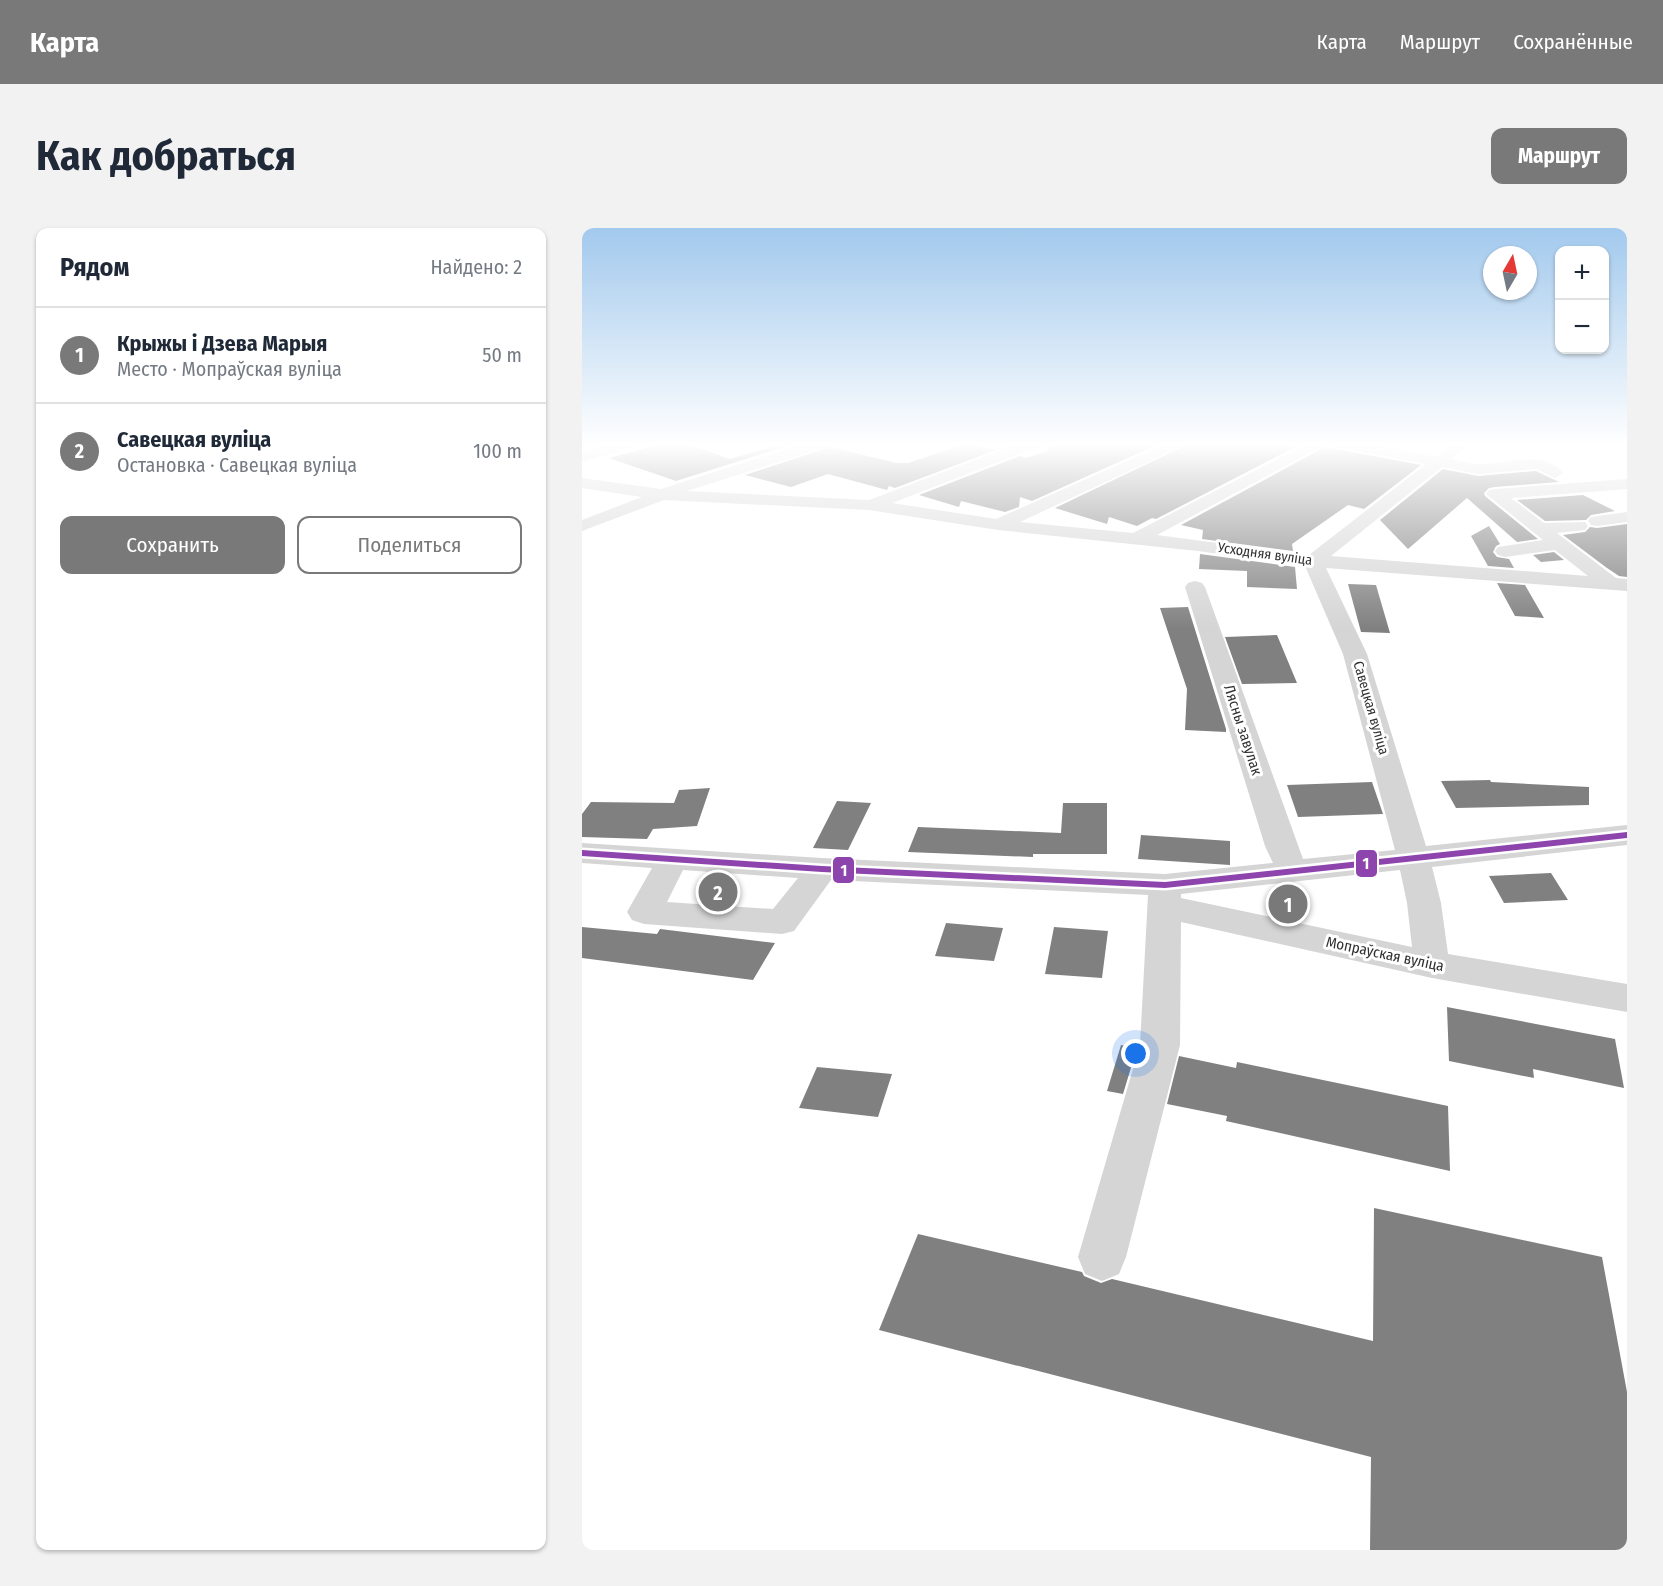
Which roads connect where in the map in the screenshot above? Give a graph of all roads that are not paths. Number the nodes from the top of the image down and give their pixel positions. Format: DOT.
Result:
graph roads {
  1 [pos="639,505"];
  2 [pos="863,505"];
  3 [pos="869,505"];
  4 [pos="1045,505"];
  5 [pos="1203,505"];
  6 [pos="1383,505"];
  7 [pos="1509,505"];
  8 [pos="1627,517"];
  9 [pos="1598,521"];
  10 [pos="999,525"];
  11 [pos="582,526"];
  12 [pos="1579,526"];
  13 [pos="1542,529"];
  14 [pos="1134,540"];
  15 [pos="1559,544"];
  16 [pos="1505,551"];
  17 [pos="1313,561"];
  18 [pos="1619,584"];
  19 [pos="1195,587"];
  20 [pos="1627,835"];
  21 [pos="582,853"];
  22 [pos="673,860"];
  23 [pos="1414,860"];
  24 [pos="822,869"];
  25 [pos="1293,872"];
  26 [pos="1166,896"];
  27 [pos="1432,965"];
  28 [pos="1627,998"];
  29 [pos="1102,1257"];
  1 -- 11 [label="street"];
  2 -- 3 [label="street, Усходняя вуліца"];
  3 -- 10 [label="street, Усходняя вуліца"];
  4 -- 10 [label="street"];
  5 -- 14 [label="street"];
  6 -- 17 [label="street"];
  7 -- 13 [label="street"];
  8 -- 9 [label="street"];
  10 -- 14 [label="street, Усходняя вуліца"];
  12 -- 13 [label="street"];
  13 -- 15 [label="street"];
  14 -- 17 [label="street, Усходняя вуліца"];
  15 -- 16 [label="street"];
  15 -- 18 [label="street"];
  17 -- 18 [label="street, Усходняя вуліца"];
  17 -- 23 [label="street, Савецкая вуліца"];
  19 -- 25 [label="street, Лясны завулак"];
  20 -- 23 [label="street"];
  21 -- 22 [label="street"];
  22 -- 24 [label="street"];
  22 -- 24 [label="street"];
  23 -- 25 [label="street"];
  23 -- 27 [label="street, Савецкая вуліца"];
  24 -- 26 [label="street"];
  25 -- 26 [label="street"];
  26 -- 27 [label="street, Мопраўская вуліца"];
  26 -- 29 [label="street"];
  27 -- 28 [label="street, Мопраўская вуліца"];
}
